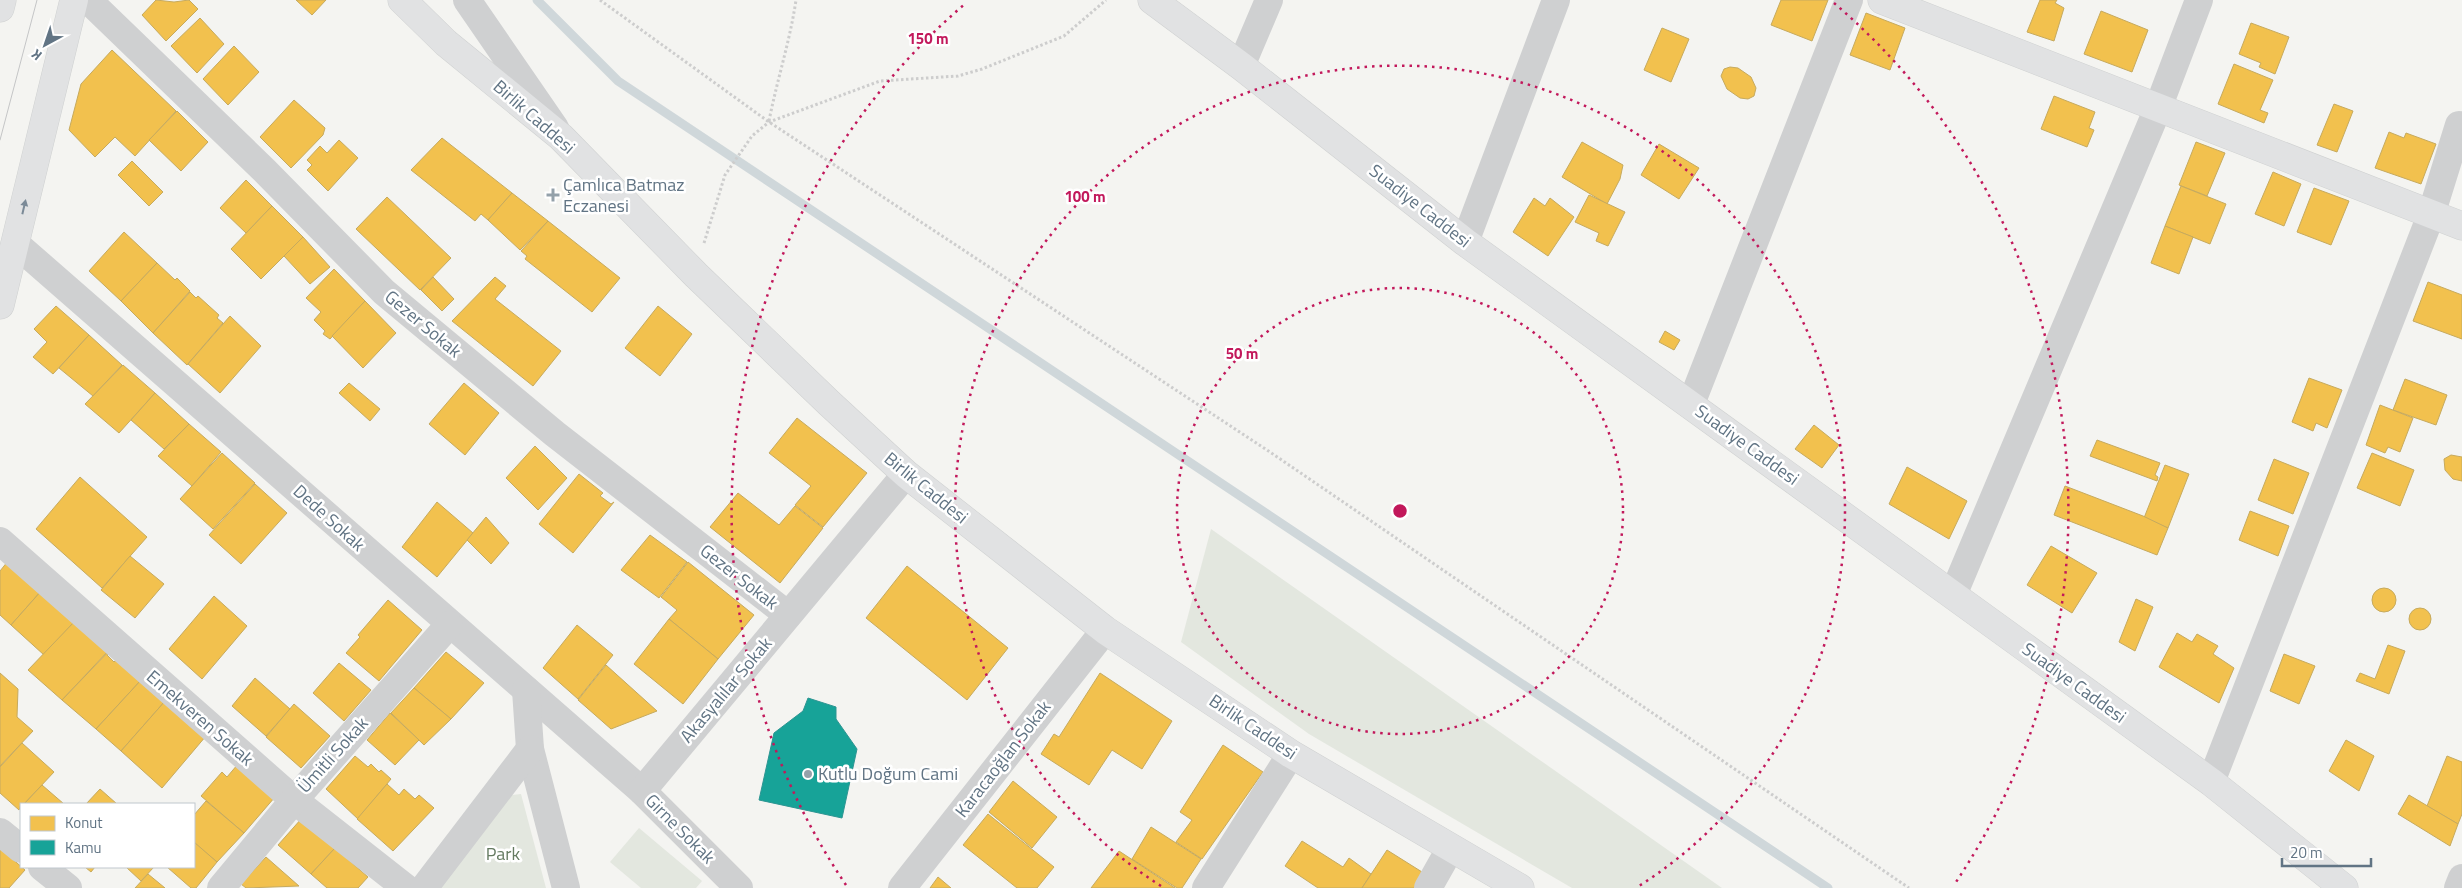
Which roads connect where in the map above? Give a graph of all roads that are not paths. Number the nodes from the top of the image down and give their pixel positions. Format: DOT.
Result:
graph roads {
  1 [pos="2,0"];
  2 [pos="74,0"];
  3 [pos="88,0"];
  4 [pos="402,0"];
  5 [pos="467,0"];
  6 [pos="1152,0"];
  7 [pos="1269,0"];
  8 [pos="1556,0"];
  9 [pos="1849,0"];
  10 [pos="1882,0"];
  11 [pos="2199,0"];
  12 [pos="0,8"];
  13 [pos="1241,66"];
  14 [pos="2158,108"];
  15 [pos="2459,125"];
  16 [pos="562,137"];
  17 [pos="2431,215"];
  18 [pos="2462,226"];
  19 [pos="1465,242"];
  20 [pos="16,244"];
  21 [pos="0,305"];
  22 [pos="1691,404"];
  23 [pos="906,474"];
  24 [pos="0,541"];
  25 [pos="1953,595"];
  26 [pos="788,615"];
  27 [pos="449,625"];
  28 [pos="1105,630"];
  29 [pos="526,690"];
  30 [pos="530,749"];
  31 [pos="1291,754"];
  32 [pos="2211,782"];
  33 [pos="642,791"];
  34 [pos="294,800"];
  35 [pos="0,832"];
  36 [pos="20,848"];
  37 [pos="1450,849"];
  38 [pos="43,868"];
  39 [pos="2462,878"];
  40 [pos="68,888"];
  41 [pos="221,888"];
  42 [pos="406,888"];
  43 [pos="424,888"];
  44 [pos="566,888"];
  45 [pos="739,888"];
  46 [pos="902,888"];
  47 [pos="1206,888"];
  48 [pos="1428,888"];
  49 [pos="1520,888"];
  50 [pos="2344,888"];
  51 [pos="2458,888"];
  1 -- 12 [label="street"];
  20 -- 2 [label="street, one-way"];
  3 -- 26 [label="street, Gezer Sokak"];
  4 -- 16 [label="street, Birlik Caddesi"];
  5 -- 16 [label="street"];
  6 -- 13 [label="street, Suadiye Caddesi"];
  7 -- 13 [label="street"];
  8 -- 19 [label="street"];
  9 -- 22 [label="street"];
  10 -- 14 [label="street"];
  11 -- 14 [label="street"];
  13 -- 19 [label="street, Suadiye Caddesi"];
  14 -- 17 [label="street"];
  14 -- 25 [label="street"];
  15 -- 17 [label="street"];
  16 -- 23 [label="street, Birlik Caddesi"];
  17 -- 18 [label="street"];
  17 -- 32 [label="street"];
  19 -- 22 [label="street, Suadiye Caddesi"];
  20 -- 21 [label="street"];
  20 -- 27 [label="street, Dede Sokak"];
  22 -- 25 [label="street, Suadiye Caddesi"];
  23 -- 26 [label="street, Akasyalılar Sokak"];
  23 -- 28 [label="street, Birlik Caddesi"];
  24 -- 34 [label="street, Emekveren Sokak"];
  25 -- 32 [label="street, Suadiye Caddesi"];
  26 -- 33 [label="street, Akasyalılar Sokak"];
  27 -- 29 [label="street, Dede Sokak"];
  27 -- 34 [label="street, Ümitli Sokak"];
  28 -- 31 [label="street, Birlik Caddesi"];
  28 -- 46 [label="street, Karacaoğlan Sokak"];
  29 -- 30 [label="street"];
  29 -- 33 [label="street, Dede Sokak"];
  30 -- 43 [label="street"];
  30 -- 44 [label="street"];
  31 -- 37 [label="street, Birlik Caddesi"];
  31 -- 47 [label="street"];
  32 -- 50 [label="street, Suadiye Caddesi"];
  33 -- 45 [label="street, Girne Sokak"];
  34 -- 41 [label="street, Ümitli Sokak"];
  34 -- 42 [label="street, Emekveren Sokak"];
  35 -- 36 [label="street"];
  37 -- 48 [label="street"];
  37 -- 49 [label="street, Birlik Caddesi"];
  38 -- 40 [label="street"];
  39 -- 51 [label="street"];
}
